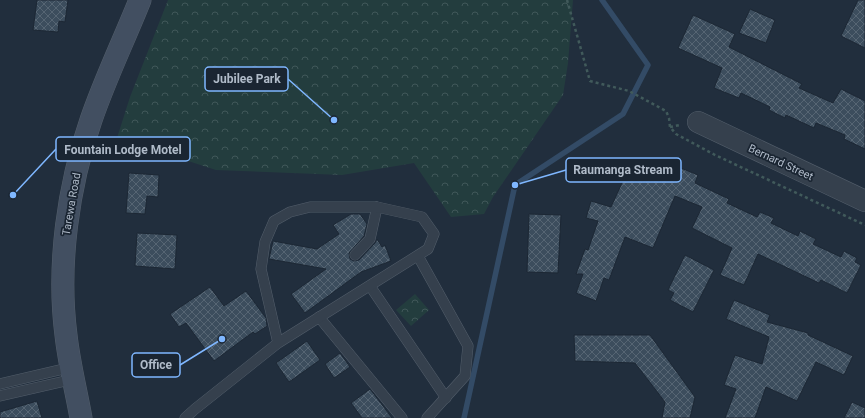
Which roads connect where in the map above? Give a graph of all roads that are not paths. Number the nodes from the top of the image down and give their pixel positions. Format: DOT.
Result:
graph roads {
  1 [pos="140,0"];
  2 [pos="698,122"];
  3 [pos="865,201"];
  4 [pos="377,207"];
  5 [pos="355,255"];
  6 [pos="418,256"];
  7 [pos="370,286"];
  8 [pos="319,317"];
  9 [pos="278,343"];
  10 [pos="73,373"];
  11 [pos="0,384"];
  12 [pos="0,396"];
  13 [pos="446,398"];
  14 [pos="82,418"];
  15 [pos="185,418"];
  16 [pos="402,418"];
  17 [pos="427,418"];
  1 -- 10 [label="main road, Tarewa Road"];
  2 -- 3 [label="street, Bernard Street"];
  4 -- 5 [label="lane"];
  4 -- 6 [label="lane"];
  4 -- 9 [label="lane"];
  6 -- 7 [label="lane"];
  6 -- 13 [label="lane"];
  7 -- 8 [label="lane"];
  7 -- 13 [label="lane"];
  8 -- 9 [label="lane"];
  8 -- 16 [label="lane"];
  9 -- 15 [label="lane"];
  10 -- 11 [label="lane"];
  10 -- 12 [label="lane"];
  10 -- 14 [label="main road, Tarewa Road"];
  13 -- 17 [label="lane"];
}
